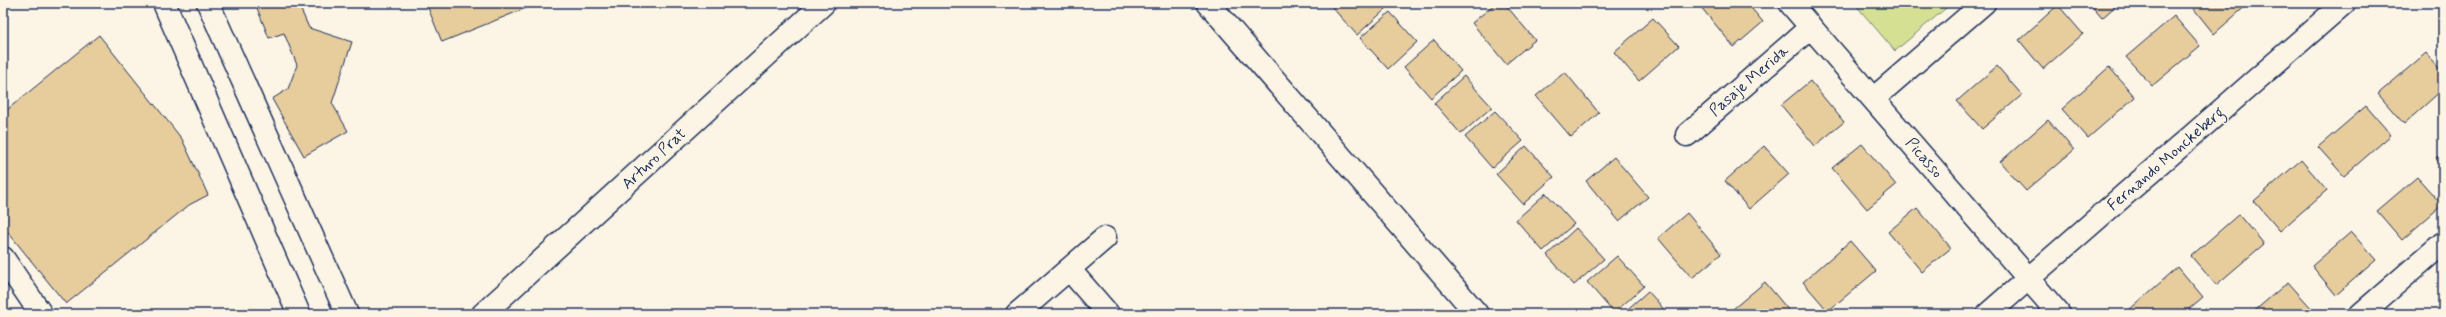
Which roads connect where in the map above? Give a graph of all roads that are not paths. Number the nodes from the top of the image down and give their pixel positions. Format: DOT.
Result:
graph roads {
  1 [pos="164,3"];
  2 [pos="208,3"];
  3 [pos="824,3"];
  4 [pos="1208,3"];
  5 [pos="1790,3"];
  6 [pos="1984,3"];
  7 [pos="2344,3"];
  8 [pos="1811,27"];
  9 [pos="1873,99"];
  10 [pos="1687,135"];
  11 [pos="1105,238"];
  12 [pos="2443,243"];
  13 [pos="3,258"];
  14 [pos="1069,269"];
  15 [pos="2028,279"];
  16 [pos="41,314"];
  17 [pos="300,314"];
  18 [pos="347,314"];
  19 [pos="483,314"];
  20 [pos="1017,314"];
  21 [pos="1108,314"];
  22 [pos="1477,314"];
  23 [pos="1988,314"];
  24 [pos="2059,314"];
  25 [pos="2361,314"];
  1 -- 17 [label="street"];
  2 -- 18 [label="street"];
  3 -- 19 [label="street, Arturo Prat"];
  4 -- 22 [label="street"];
  5 -- 8 [label="street, Picasso"];
  6 -- 9 [label="street"];
  7 -- 15 [label="street, Fernando Monckeberg"];
  8 -- 9 [label="street, Picasso"];
  8 -- 10 [label="street, Pasaje Merida"];
  9 -- 15 [label="street, Picasso"];
  11 -- 14 [label="street"];
  12 -- 25 [label="street"];
  13 -- 16 [label="street"];
  14 -- 20 [label="street"];
  14 -- 21 [label="street"];
  15 -- 23 [label="street, Fernando Monckeberg"];
  15 -- 24 [label="street, Picasso"];
}
